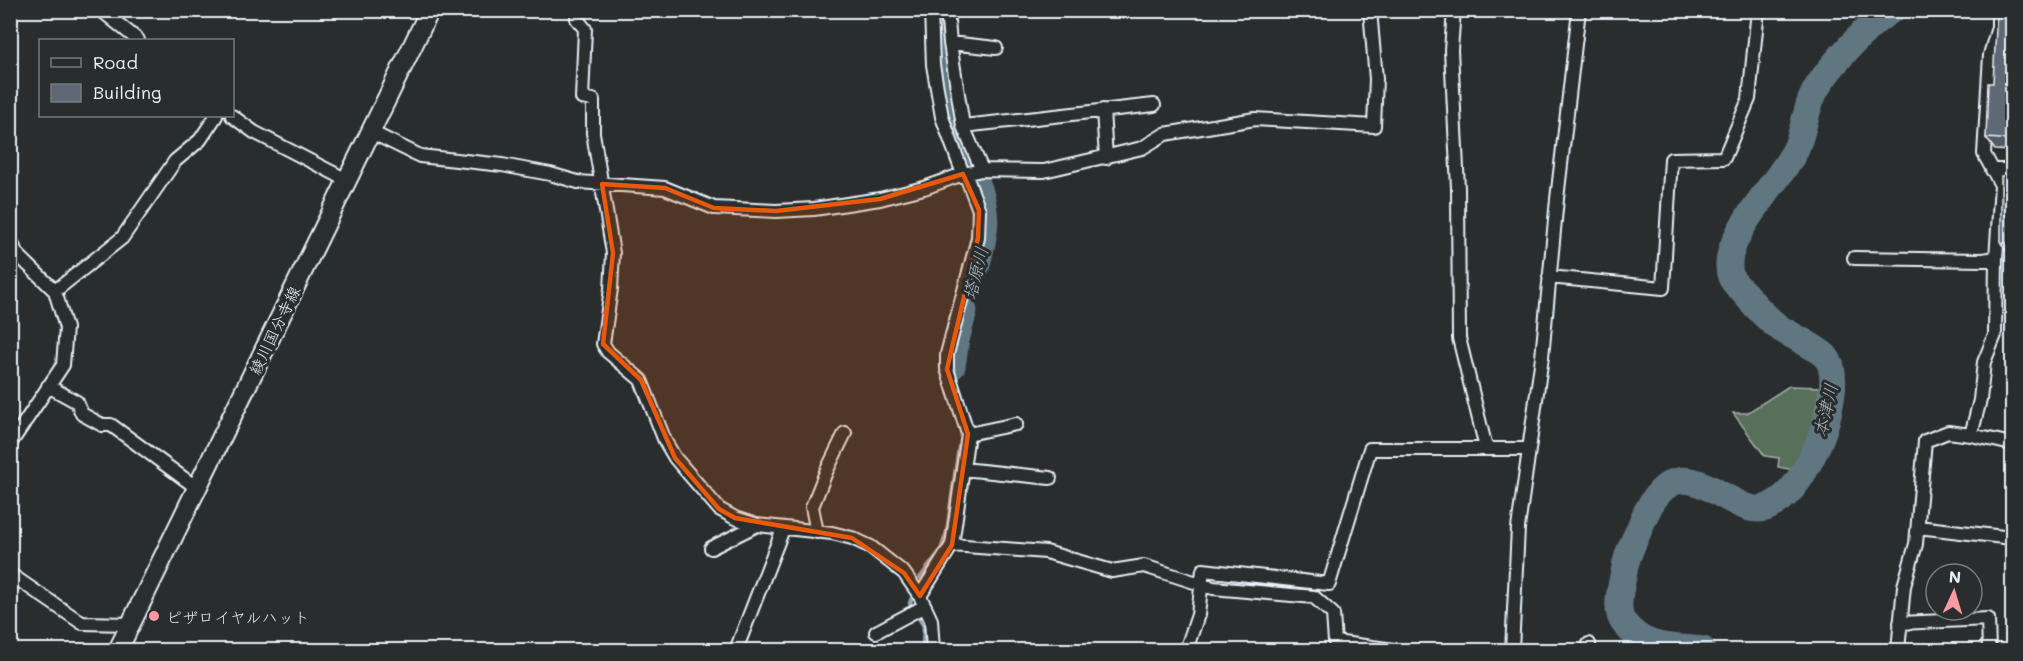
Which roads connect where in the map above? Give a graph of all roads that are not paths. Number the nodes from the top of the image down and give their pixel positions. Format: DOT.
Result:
graph roads {
  1 [pos="101,10"];
  2 [pos="430,10"];
  3 [pos="578,10"];
  4 [pos="931,10"];
  5 [pos="947,10"];
  6 [pos="1370,10"];
  7 [pos="1454,10"];
  8 [pos="1579,10"];
  9 [pos="1758,10"];
  10 [pos="1998,10"];
  11 [pos="137,39"];
  12 [pos="950,43"];
  13 [pos="996,48"];
  14 [pos="1154,105"];
  15 [pos="1103,110"];
  16 [pos="215,117"];
  17 [pos="233,117"];
  18 [pos="963,126"];
  19 [pos="370,132"];
  20 [pos="1106,158"];
  21 [pos="982,170"];
  22 [pos="1992,170"];
  23 [pos="2013,170"];
  24 [pos="963,174"];
  25 [pos="347,180"];
  26 [pos="602,184"];
  27 [pos="10,238"];
  28 [pos="1854,258"];
  29 [pos="1996,258"];
  30 [pos="1549,277"];
  31 [pos="55,291"];
  32 [pos="48,386"];
  33 [pos="1016,424"];
  34 [pos="845,434"];
  35 [pos="968,434"];
  36 [pos="1971,435"];
  37 [pos="10,444"];
  38 [pos="2013,444"];
  39 [pos="1486,448"];
  40 [pos="1528,449"];
  41 [pos="963,469"];
  42 [pos="1050,478"];
  43 [pos="197,488"];
  44 [pos="757,525"];
  45 [pos="1918,527"];
  46 [pos="783,529"];
  47 [pos="818,532"];
  48 [pos="2013,538"];
  49 [pos="952,545"];
  50 [pos="711,548"];
  51 [pos="10,574"];
  52 [pos="1201,584"];
  53 [pos="923,603"];
  54 [pos="1900,623"];
  55 [pos="130,624"];
  56 [pos="876,632"];
  57 [pos="118,651"];
  58 [pos="736,651"];
  59 [pos="933,651"];
  60 [pos="1186,651"];
  61 [pos="1394,651"];
  62 [pos="1512,651"];
  63 [pos="1898,651"];
  64 [pos="1989,651"];
  1 -- 11 [label="street"];
  2 -- 19 [label="main road, 綾川国分寺線"];
  3 -- 26 [label="street"];
  4 -- 24 [label="street"];
  5 -- 12 [label="street"];
  6 -- 20 [label="street"];
  7 -- 39 [label="street"];
  8 -- 30 [label="street"];
  9 -- 30 [label="street"];
  10 -- 22 [label="street"];
  12 -- 13 [label="street"];
  12 -- 18 [label="street"];
  14 -- 15 [label="street"];
  15 -- 18 [label="street"];
  15 -- 20 [label="street"];
  16 -- 31 [label="street"];
  17 -- 25 [label="street"];
  18 -- 21 [label="street"];
  19 -- 25 [label="main road, 綾川国分寺線"];
  19 -- 26 [label="street"];
  20 -- 21 [label="street"];
  21 -- 24 [label="street"];
  22 -- 23 [label="street"];
  22 -- 29 [label="street"];
  24 -- 26 [label="street"];
  24 -- 35 [label="street"];
  25 -- 43 [label="main road, 綾川国分寺線"];
  26 -- 44 [label="street"];
  27 -- 31 [label="street"];
  28 -- 29 [label="street"];
  29 -- 36 [label="street"];
  30 -- 40 [label="street"];
  31 -- 32 [label="street"];
  32 -- 37 [label="street"];
  32 -- 43 [label="street"];
  33 -- 35 [label="street"];
  34 -- 47 [label="street"];
  35 -- 41 [label="street"];
  36 -- 38 [label="street"];
  36 -- 45 [label="street"];
  39 -- 40 [label="street"];
  39 -- 52 [label="street"];
  40 -- 62 [label="street"];
  41 -- 42 [label="street"];
  41 -- 49 [label="street"];
  43 -- 55 [label="main road, 綾川国分寺線"];
  44 -- 46 [label="street"];
  44 -- 50 [label="street"];
  45 -- 48 [label="street"];
  45 -- 54 [label="street"];
  46 -- 47 [label="street"];
  46 -- 58 [label="street"];
  47 -- 53 [label="street"];
  49 -- 52 [label="street"];
  49 -- 53 [label="street"];
  51 -- 55 [label="street"];
  52 -- 60 [label="street"];
  52 -- 61 [label="street"];
  53 -- 56 [label="street"];
  53 -- 59 [label="street"];
  54 -- 63 [label="street"];
  54 -- 64 [label="street"];
  55 -- 57 [label="main road, 綾川国分寺線"];
}
